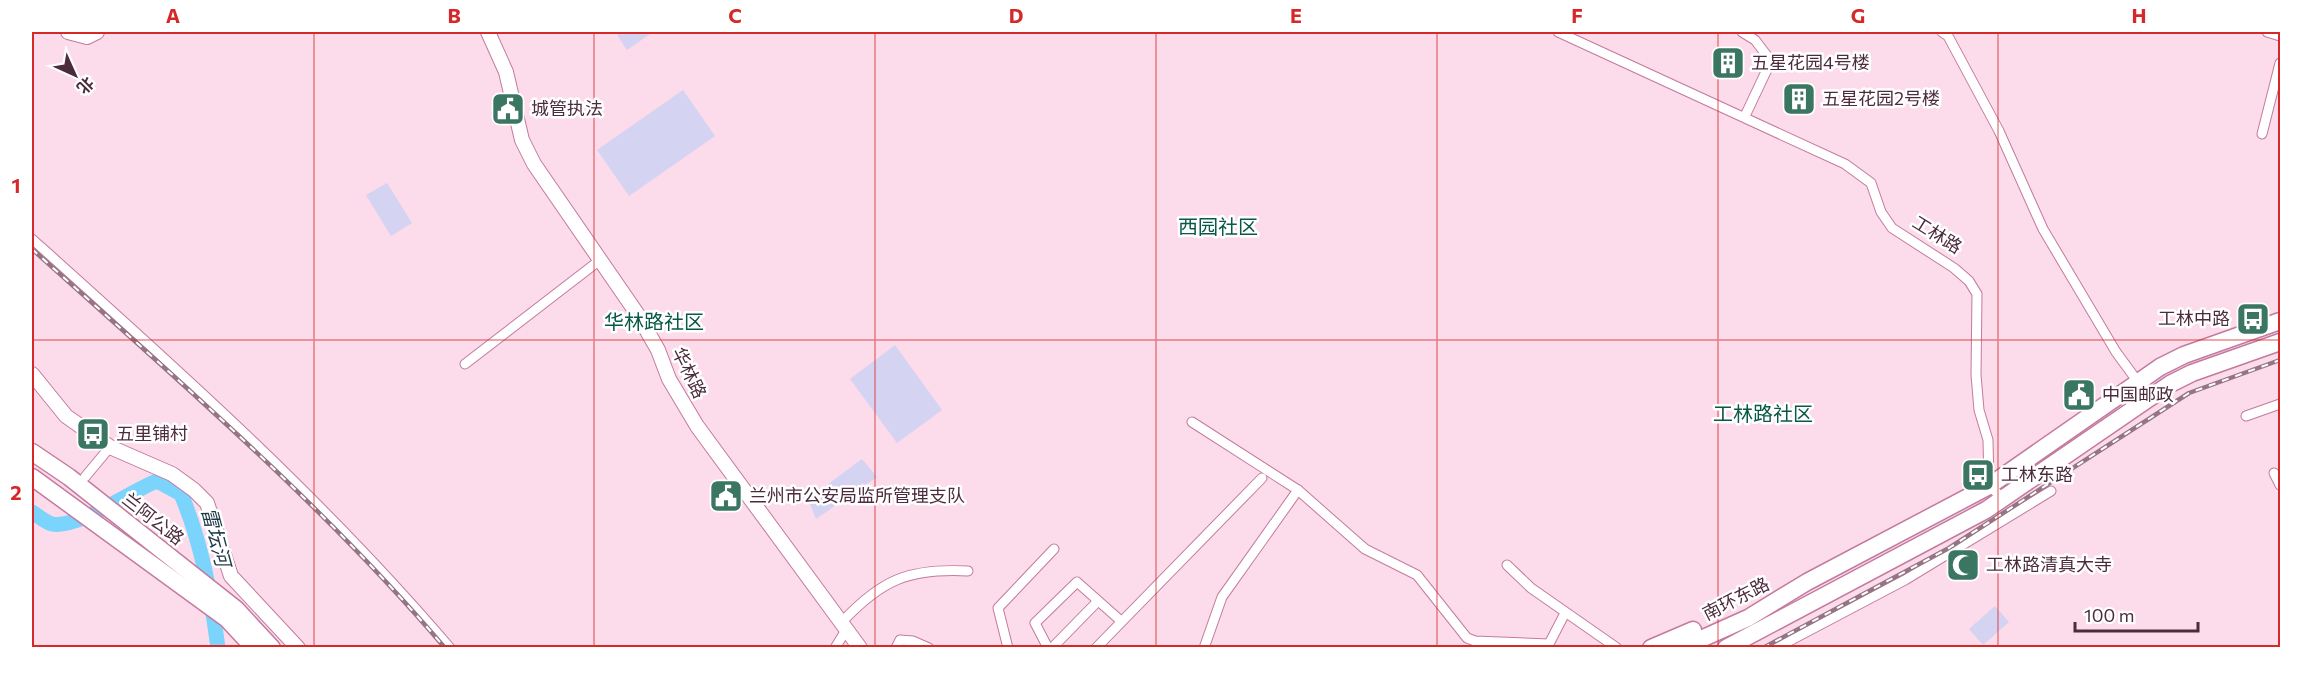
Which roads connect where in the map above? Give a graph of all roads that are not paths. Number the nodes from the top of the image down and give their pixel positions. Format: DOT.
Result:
graph roads {
  1 [pos="68,32"];
  2 [pos="97,32"];
  3 [pos="488,32"];
  4 [pos="1558,32"];
  5 [pos="1742,32"];
  6 [pos="1942,32"];
  7 [pos="2267,32"];
  8 [pos="2280,36"];
  9 [pos="2280,63"];
  10 [pos="1745,116"];
  11 [pos="2262,134"];
  12 [pos="32,239"];
  13 [pos="600,261"];
  14 [pos="2280,321"];
  15 [pos="2280,342"];
  16 [pos="465,364"];
  17 [pos="32,374"];
  18 [pos="2138,382"];
  19 [pos="2280,404"];
  20 [pos="2246,416"];
  21 [pos="1192,422"];
  22 [pos="110,447"];
  23 [pos="32,452"];
  24 [pos="2274,473"];
  25 [pos="32,477"];
  26 [pos="85,477"];
  27 [pos="1262,478"];
  28 [pos="2280,485"];
  29 [pos="1989,486"];
  30 [pos="1298,490"];
  31 [pos="2050,491"];
  32 [pos="2004,499"];
  33 [pos="1054,549"];
  34 [pos="1507,566"];
  35 [pos="968,571"];
  36 [pos="1807,582"];
  37 [pos="1098,601"];
  38 [pos="1565,613"];
  39 [pos="1122,621"];
  40 [pos="843,626"];
  41 [pos="1730,646"];
  42 [pos="254,648"];
  43 [pos="272,648"];
  44 [pos="298,648"];
  45 [pos="450,648"];
  46 [pos="835,648"];
  47 [pos="860,648"];
  48 [pos="896,648"];
  49 [pos="929,648"];
  50 [pos="1008,648"];
  51 [pos="1048,648"];
  52 [pos="1052,648"];
  53 [pos="1096,648"];
  54 [pos="1204,648"];
  55 [pos="1617,648"];
  56 [pos="1651,648"];
  57 [pos="1680,648"];
  58 [pos="1776,648"];
  1 -- 2 [label="street"];
  3 -- 13 [label="street, 华林路"];
  4 -- 10 [label="street, 工林路"];
  5 -- 10 [label="street"];
  6 -- 18 [label="street"];
  7 -- 8 [label="street"];
  9 -- 11 [label="street"];
  10 -- 29 [label="street, 工林路"];
  12 -- 45 [label="street"];
  13 -- 16 [label="street"];
  13 -- 40 [label="street, 华林路"];
  14 -- 18 [label="highway"];
  15 -- 32 [label="highway"];
  17 -- 22 [label="street"];
  18 -- 29 [label="highway"];
  19 -- 20 [label="street"];
  21 -- 30 [label="street"];
  22 -- 26 [label="street"];
  22 -- 44 [label="street"];
  23 -- 43 [label="highway, 兰阿公路"];
  24 -- 28 [label="street"];
  25 -- 42 [label="highway, 兰阿公路"];
  27 -- 39 [label="street"];
  29 -- 32 [label="street"];
  29 -- 36 [label="highway"];
  30 -- 38 [label="street"];
  30 -- 54 [label="street"];
  31 -- 58 [label="street"];
  32 -- 41 [label="highway"];
  33 -- 50 [label="street"];
  34 -- 38 [label="street"];
  35 -- 40 [label="street"];
  36 -- 56 [label="highway"];
  36 -- 57 [label="highway, 南环东路"];
  37 -- 39 [label="street"];
  37 -- 51 [label="street"];
  37 -- 52 [label="street"];
  38 -- 55 [label="street"];
  39 -- 53 [label="street"];
  40 -- 46 [label="street"];
  40 -- 47 [label="street, 华林路"];
  48 -- 49 [label="street"];
}
